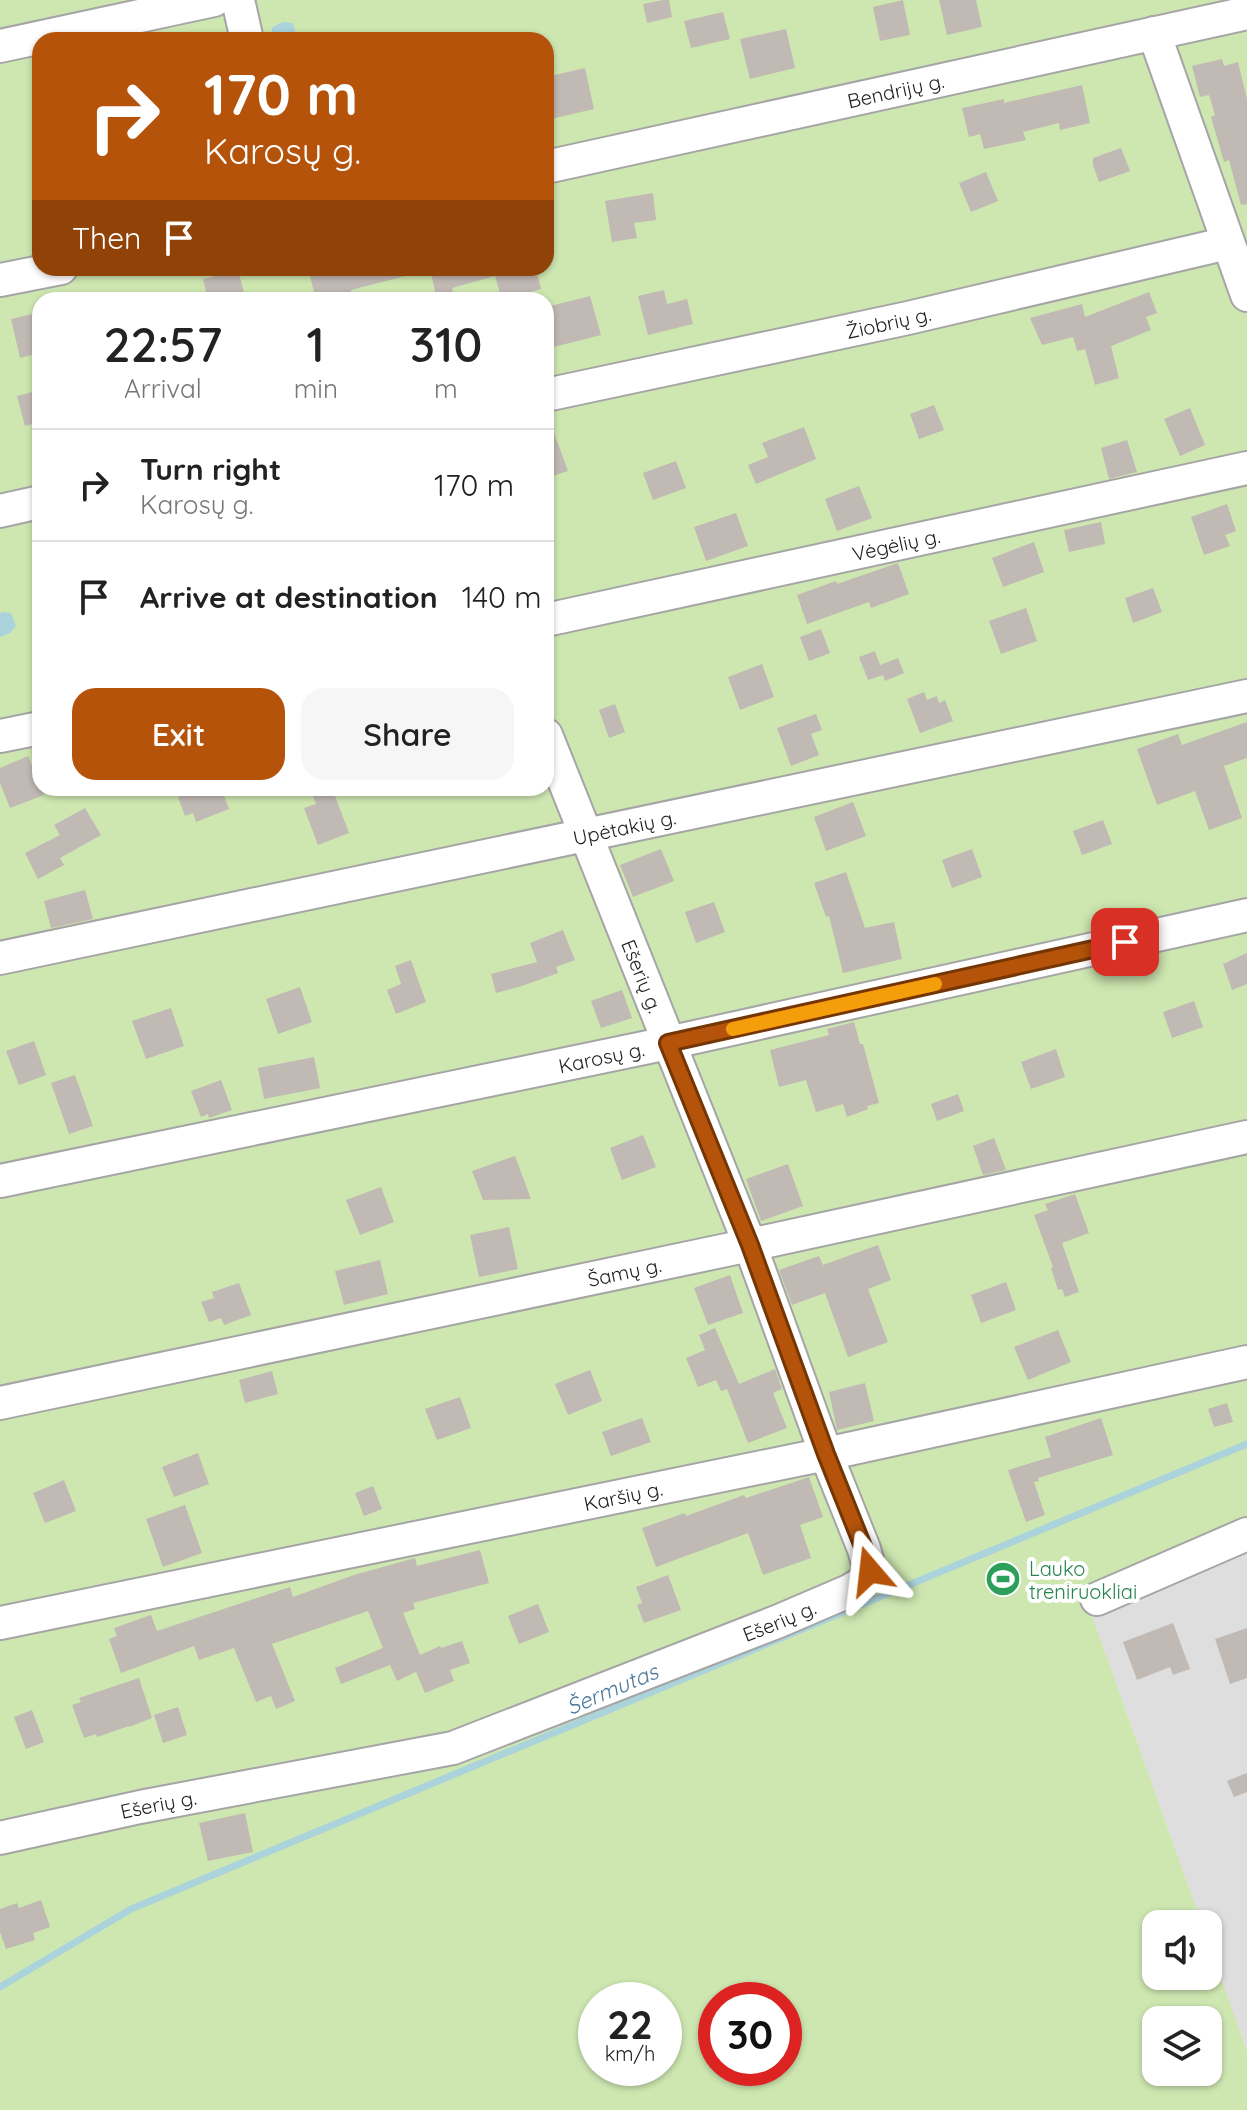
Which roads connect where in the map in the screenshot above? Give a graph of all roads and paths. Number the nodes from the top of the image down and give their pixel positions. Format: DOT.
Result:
graph roads {
  1 [pos="214,0"];
  2 [pos="238,0"];
  3 [pos="1247,13"];
  4 [pos="65,32"];
  5 [pos="245,32"];
  6 [pos="1154,33"];
  7 [pos="32,39"];
  8 [pos="0,46"];
  9 [pos="554,165"];
  10 [pos="1228,243"];
  11 [pos="32,274"];
  12 [pos="0,280"];
  13 [pos="1247,295"];
  14 [pos="554,393"];
  15 [pos="1247,468"];
  16 [pos="32,504"];
  17 [pos="0,511"];
  18 [pos="554,618"];
  19 [pos="1247,696"];
  20 [pos="32,730"];
  21 [pos="0,736"];
  22 [pos="554,755"];
  23 [pos="586,836"];
  24 [pos="1247,915"];
  25 [pos="0,958"];
  26 [pos="668,1043"];
  27 [pos="1247,1137"];
  28 [pos="0,1181"];
  29 [pos="750,1245"];
  30 [pos="1247,1362"];
  31 [pos="0,1403"];
  32 [pos="826,1454"];
  33 [pos="1247,1534"];
  34 [pos="1097,1599"];
  35 [pos="0,1623"];
  36 [pos="0,1838"];
  1 -- 4 [label="street"];
  2 -- 5 [label="street"];
  3 -- 6 [label="street, Bendrijų g."];
  6 -- 9 [label="street, Bendrijų g."];
  6 -- 10 [label="street"];
  7 -- 8 [label="street"];
  10 -- 13 [label="street"];
  10 -- 14 [label="street, Žiobrių g."];
  11 -- 12 [label="street"];
  15 -- 18 [label="street, Vėgėlių g."];
  16 -- 17 [label="street"];
  19 -- 23 [label="street, Upėtakių g."];
  20 -- 21 [label="street"];
  22 -- 23 [label="street, Ešerių g."];
  23 -- 25 [label="street, Upėtakių g."];
  23 -- 26 [label="street, Ešerių g."];
  24 -- 26 [label="street, Karosų g."];
  26 -- 28 [label="street, Karosų g."];
  26 -- 29 [label="street, Ešerių g."];
  27 -- 29 [label="street, Šamų g."];
  29 -- 31 [label="street, Šamų g."];
  29 -- 32 [label="street, Ešerių g."];
  30 -- 32 [label="street, Karšių g."];
  32 -- 35 [label="street, Karšių g."];
  32 -- 36 [label="street, Ešerių g."];
  33 -- 34 [label="street"];
}
